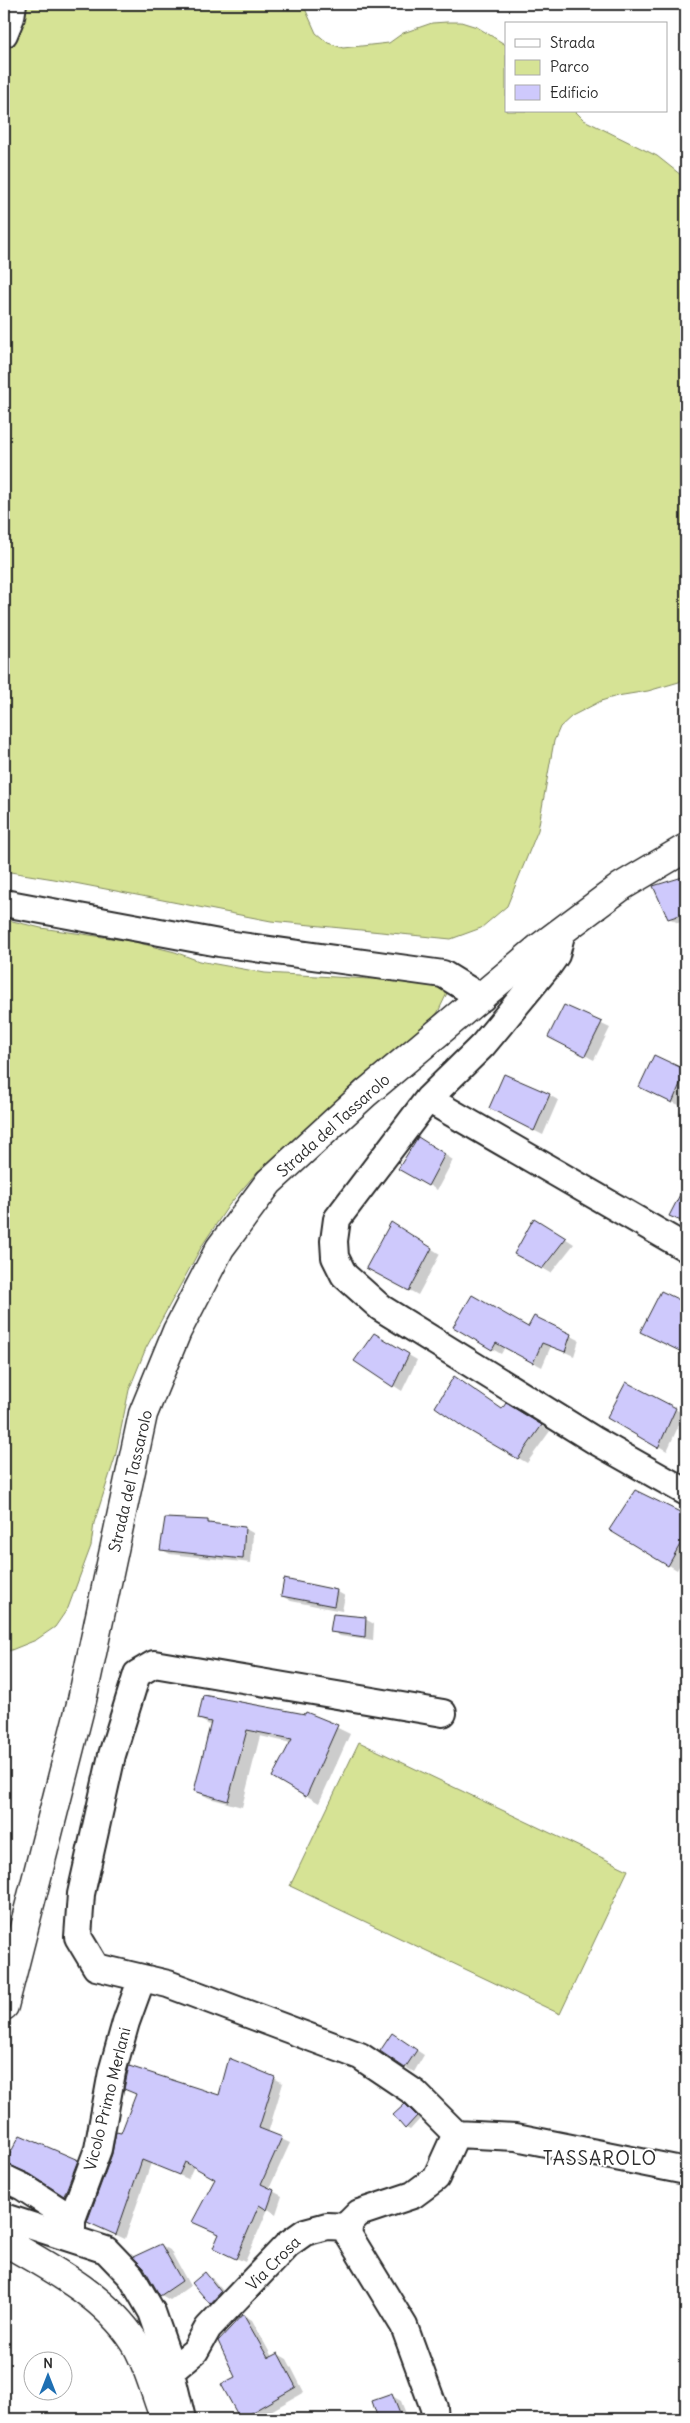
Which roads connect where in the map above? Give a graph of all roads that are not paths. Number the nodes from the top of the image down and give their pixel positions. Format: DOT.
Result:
graph roads {
  1 [pos="13,4"];
  2 [pos="4,34"];
  3 [pos="686,848"];
  4 [pos="4,903"];
  5 [pos="562,931"];
  6 [pos="482,998"];
  7 [pos="428,1099"];
  8 [pos="686,1248"];
  9 [pos="686,1492"];
  10 [pos="443,1712"];
  11 [pos="142,1978"];
  12 [pos="4,2006"];
  13 [pos="456,2134"];
  14 [pos="686,2170"];
  15 [pos="4,2178"];
  16 [pos="4,2217"];
  17 [pos="63,2226"];
  18 [pos="349,2227"];
  19 [pos="4,2240"];
  20 [pos="170,2372"];
  21 [pos="165,2419"];
  22 [pos="182,2419"];
  23 [pos="434,2419"];
  1 -- 2 [label="street"];
  3 -- 5 [label="main road, Strada del Tassarolo"];
  4 -- 6 [label="street"];
  5 -- 6 [label="main road, Strada del Tassarolo"];
  5 -- 7 [label="street"];
  6 -- 12 [label="main road, Strada del Tassarolo"];
  7 -- 8 [label="street"];
  7 -- 9 [label="street"];
  10 -- 11 [label="street"];
  11 -- 13 [label="street"];
  11 -- 17 [label="street, Vicolo Primo Merlani"];
  13 -- 14 [label="street"];
  13 -- 18 [label="street"];
  15 -- 17 [label="street"];
  16 -- 17 [label="street"];
  17 -- 20 [label="street"];
  18 -- 20 [label="street, Via Crosa"];
  18 -- 23 [label="street"];
  19 -- 21 [label="main road"];
  20 -- 22 [label="street"];
}
